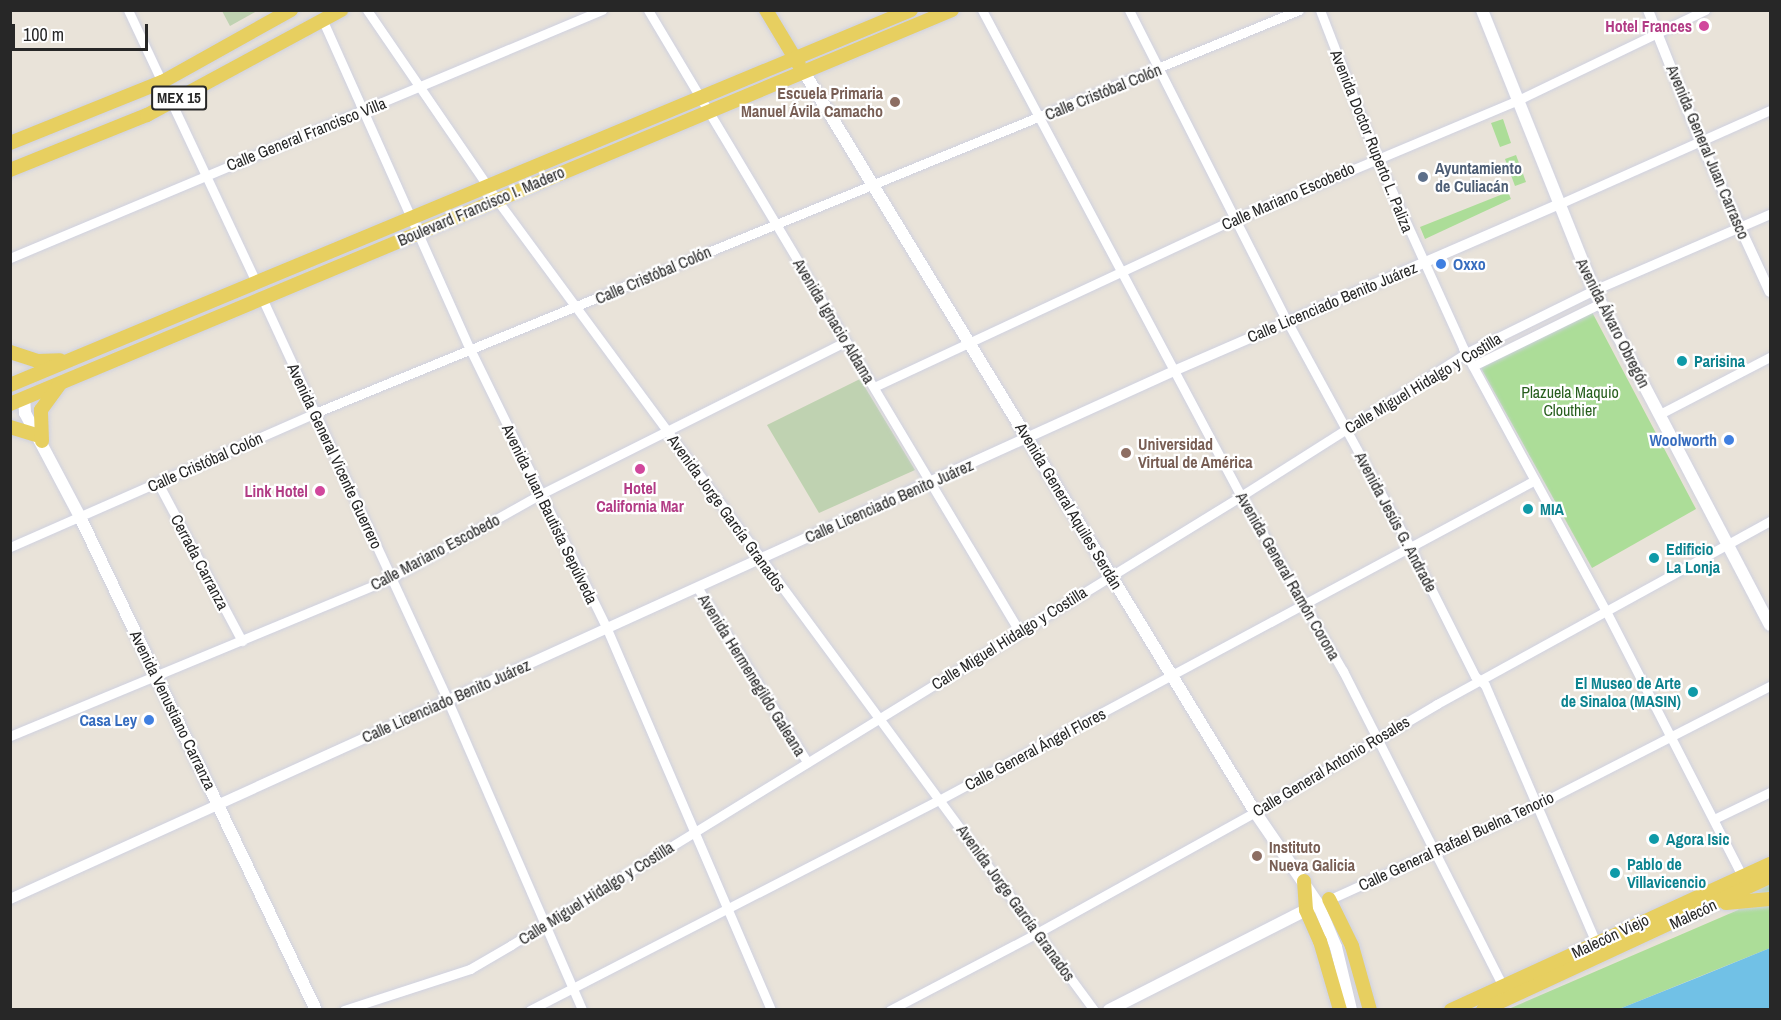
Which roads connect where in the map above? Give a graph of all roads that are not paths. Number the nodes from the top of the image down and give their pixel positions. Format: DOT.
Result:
graph roads {
  1 [pos="128,10"];
  2 [pos="291,10"];
  3 [pos="341,10"];
  4 [pos="367,10"];
  5 [pos="602,10"];
  6 [pos="648,10"];
  7 [pos="766,10"];
  8 [pos="911,10"];
  9 [pos="952,10"];
  10 [pos="982,10"];
  11 [pos="1129,10"];
  12 [pos="1299,10"];
  13 [pos="1320,10"];
  14 [pos="1482,10"];
  15 [pos="1648,10"];
  16 [pos="1705,10"];
  17 [pos="323,21"];
  18 [pos="1657,33"];
  19 [pos="795,58"];
  20 [pos="1158,70"];
  21 [pos="804,72"];
  22 [pos="162,82"];
  23 [pos="420,87"];
  24 [pos="701,97"];
  25 [pos="1516,101"];
  26 [pos="172,102"];
  27 [pos="364,110"];
  28 [pos="1770,110"];
  29 [pos="709,112"];
  30 [pos="1039,118"];
  31 [pos="10,143"];
  32 [pos="1701,143"];
  33 [pos="1377,158"];
  34 [pos="10,170"];
  35 [pos="208,175"];
  36 [pos="872,184"];
  37 [pos="488,186"];
  38 [pos="497,200"];
  39 [pos="1557,205"];
  40 [pos="1770,214"];
  41 [pos="412,217"];
  42 [pos="1235,219"];
  43 [pos="775,224"];
  44 [pos="1740,228"];
  45 [pos="416,233"];
  46 [pos="10,258"];
  47 [pos="1423,263"];
  48 [pos="1123,271"];
  49 [pos="256,282"];
  50 [pos="1594,290"];
  51 [pos="1770,292"];
  52 [pos="262,298"];
  53 [pos="1601,303"];
  54 [pos="578,307"];
  55 [pos="1287,321"];
  56 [pos="846,341"];
  57 [pos="969,343"];
  58 [pos="470,349"];
  59 [pos="10,352"];
  60 [pos="1466,353"];
  61 [pos="1770,357"];
  62 [pos="69,360"];
  63 [pos="1473,366"];
  64 [pos="1176,370"];
  65 [pos="62,381"];
  66 [pos="11,384"];
  67 [pos="874,387"];
  68 [pos="15,403"];
  69 [pos="315,413"];
  70 [pos="1660,414"];
  71 [pos="10,427"];
  72 [pos="1346,429"];
  73 [pos="666,430"];
  74 [pos="1027,438"];
  75 [pos="41,439"];
  76 [pos="1535,480"];
  77 [pos="931,482"];
  78 [pos="158,483"];
  79 [pos="539,495"];
  80 [pos="1242,496"];
  81 [pos="80,516"];
  82 [pos="1770,521"];
  83 [pos="1730,542"];
  84 [pos="1410,547"];
  85 [pos="10,548"];
  86 [pos="760,558"];
  87 [pos="1110,574"];
  88 [pos="391,578"];
  89 [pos="697,587"];
  90 [pos="1306,603"];
  91 [pos="1606,610"];
  92 [pos="1770,625"];
  93 [pos="607,629"];
  94 [pos="1019,631"];
  95 [pos="242,641"];
  96 [pos="1172,675"];
  97 [pos="156,676"];
  98 [pos="1481,679"];
  99 [pos="1770,686"];
  100 [pos="447,699"];
  101 [pos="879,718"];
  102 [pos="10,736"];
  103 [pos="1378,738"];
  104 [pos="1670,739"];
  105 [pos="807,762"];
  106 [pos="1770,792"];
  107 [pos="939,800"];
  108 [pos="218,803"];
  109 [pos="1535,806"];
  110 [pos="1255,812"];
  111 [pos="1714,819"];
  112 [pos="694,832"];
  113 [pos="1437,853"];
  114 [pos="1770,864"];
  115 [pos="1770,877"];
  116 [pos="1304,881"];
  117 [pos="1745,882"];
  118 [pos="10,899"];
  119 [pos="1770,899"];
  120 [pos="1318,904"];
  121 [pos="1709,906"];
  122 [pos="727,907"];
  123 [pos="544,924"];
  124 [pos="1037,933"];
  125 [pos="1596,943"];
  126 [pos="1502,986"];
  127 [pos="572,987"];
  128 [pos="1526,990"];
  129 [pos="316,1010"];
  130 [pos="344,1010"];
  131 [pos="530,1010"];
  132 [pos="582,1010"];
  133 [pos="771,1010"];
  134 [pos="890,1010"];
  135 [pos="1094,1010"];
  136 [pos="1109,1010"];
  137 [pos="1340,1010"];
  138 [pos="1352,1010"];
  139 [pos="1370,1010"];
  140 [pos="1451,1010"];
  141 [pos="1483,1010"];
  142 [pos="1498,1010"];
  1 -- 22 [label="street"];
  2 -- 22 [label="main road, MEX 15"];
  3 -- 17 [label="main road, MEX 15"];
  4 -- 23 [label="street, Avenida Jorge García Granados"];
  5 -- 23 [label="street, Calle General Francisco Villa"];
  6 -- 24 [label="street, Avenida Ignacio Aldama"];
  7 -- 19 [label="main road, Avenida General Aquiles Serdán"];
  8 -- 19 [label="main road, Boulevard Francisco I. Madero"];
  9 -- 21 [label="main road, Boulevard Francisco I. Madero"];
  10 -- 30 [label="street, Avenida General Ramón Corona"];
  11 -- 20 [label="street, Avenida Jesús G. Andrade"];
  12 -- 20 [label="street, Calle Cristóbal Colón"];
  13 -- 33 [label="street, Avenida Doctor Ruperto L. Paliza"];
  14 -- 25 [label="main road, Avenida Álvaro Obregón"];
  15 -- 18 [label="street, Avenida General Juan Carrasco"];
  16 -- 18 [label="street, Calle Mariano Escobedo"];
  17 -- 26 [label="main road, MEX 15"];
  17 -- 27 [label="street, Avenida Juan Bautista Sepúlveda"];
  18 -- 25 [label="street, Calle Mariano Escobedo"];
  18 -- 32 [label="street, Avenida General Juan Carrasco"];
  19 -- 21 [label="main road, Avenida General Aquiles Serdán"];
  19 -- 24 [label="main road, Boulevard Francisco I. Madero"];
  20 -- 30 [label="street, Calle Cristóbal Colón"];
  20 -- 42 [label="street, Avenida Jesús G. Andrade"];
  21 -- 29 [label="main road, Boulevard Francisco I. Madero"];
  21 -- 36 [label="main road, Avenida General Aquiles Serdán"];
  22 -- 26 [label="street"];
  22 -- 31 [label="main road, MEX 15"];
  23 -- 27 [label="street, Calle General Francisco Villa"];
  23 -- 37 [label="street, Avenida Jorge García Granados"];
  24 -- 29 [label="street, Avenida Ignacio Aldama"];
  24 -- 37 [label="main road, Boulevard Francisco I. Madero"];
  25 -- 33 [label="street, Calle Mariano Escobedo"];
  25 -- 39 [label="main road, Avenida Álvaro Obregón"];
  26 -- 34 [label="main road, MEX 15"];
  26 -- 35 [label="street"];
  27 -- 35 [label="street, Calle General Francisco Villa"];
  27 -- 41 [label="street, Avenida Juan Bautista Sepúlveda"];
  28 -- 32 [label="street, Calle Licenciado Benito Juárez"];
  29 -- 38 [label="main road, Boulevard Francisco I. Madero"];
  29 -- 43 [label="street, Avenida Ignacio Aldama"];
  30 -- 36 [label="street, Calle Cristóbal Colón"];
  30 -- 48 [label="street, Avenida General Ramón Corona"];
  32 -- 39 [label="street, Calle Licenciado Benito Juárez"];
  32 -- 44 [label="street, Avenida General Juan Carrasco"];
  33 -- 42 [label="street, Calle Mariano Escobedo"];
  33 -- 47 [label="street, Avenida Doctor Ruperto L. Paliza"];
  35 -- 46 [label="street, Calle General Francisco Villa"];
  35 -- 49 [label="street"];
  36 -- 43 [label="street, Calle Cristóbal Colón"];
  36 -- 57 [label="main road, Avenida General Aquiles Serdán"];
  37 -- 38 [label="street, Avenida Jorge García Granados"];
  37 -- 41 [label="main road, Boulevard Francisco I. Madero"];
  38 -- 45 [label="main road, Boulevard Francisco I. Madero"];
  38 -- 54 [label="street, Avenida Jorge García Granados"];
  39 -- 47 [label="street, Calle Licenciado Benito Juárez"];
  39 -- 50 [label="main road, Avenida Álvaro Obregón"];
  40 -- 44 [label="street, Calle Miguel Hidalgo y Costilla"];
  41 -- 45 [label="street, Avenida Juan Bautista Sepúlveda"];
  41 -- 49 [label="main road, Boulevard Francisco I. Madero"];
  42 -- 48 [label="street, Calle Mariano Escobedo"];
  42 -- 55 [label="street, Avenida Jesús G. Andrade"];
  43 -- 54 [label="street, Calle Cristóbal Colón"];
  43 -- 56 [label="street, Avenida Ignacio Aldama"];
  44 -- 50 [label="street, Calle Miguel Hidalgo y Costilla"];
  44 -- 51 [label="street, Avenida General Juan Carrasco"];
  45 -- 52 [label="main road, Boulevard Francisco I. Madero"];
  45 -- 58 [label="street, Avenida Juan Bautista Sepúlveda"];
  47 -- 55 [label="street, Calle Licenciado Benito Juárez"];
  47 -- 60 [label="street, Avenida Doctor Ruperto L. Paliza"];
  48 -- 57 [label="street, Calle Mariano Escobedo"];
  48 -- 64 [label="street, Avenida General Ramón Corona"];
  49 -- 62 [label="main road, Boulevard Francisco I. Madero"];
  50 -- 53 [label="main road, Avenida Álvaro Obregón"];
  50 -- 60 [label="street, Calle Miguel Hidalgo y Costilla"];
  52 -- 65 [label="main road, Boulevard Francisco I. Madero"];
  52 -- 69 [label="street, Avenida General Vicente Guerrero"];
  53 -- 63 [label="street, Calle Miguel Hidalgo y Costilla"];
  53 -- 70 [label="main road, Avenida Álvaro Obregón"];
  54 -- 58 [label="street, Calle Cristóbal Colón"];
  54 -- 73 [label="street, Avenida Jorge García Granados"];
  55 -- 64 [label="street, Calle Licenciado Benito Juárez"];
  55 -- 72 [label="street, Avenida Jesús G. Andrade"];
  56 -- 67 [label="street, Avenida Ignacio Aldama"];
  56 -- 73 [label="street, Calle Mariano Escobedo"];
  57 -- 67 [label="street, Calle Mariano Escobedo"];
  57 -- 74 [label="main road, Avenida General Aquiles Serdán"];
  58 -- 69 [label="street, Calle Cristóbal Colón"];
  58 -- 79 [label="street, Avenida Juan Bautista Sepúlveda"];
  59 -- 62 [label="main road"];
  60 -- 63 [label="street, Avenida Doctor Ruperto L. Paliza"];
  60 -- 72 [label="street, Calle Miguel Hidalgo y Costilla"];
  61 -- 70 [label="street"];
  62 -- 66 [label="main road, Boulevard Francisco I. Madero"];
  63 -- 76 [label="street, Avenida Doctor Ruperto L. Paliza"];
  64 -- 74 [label="street, Calle Licenciado Benito Juárez"];
  64 -- 80 [label="street, Avenida General Ramón Corona"];
  65 -- 68 [label="main road, Boulevard Francisco I. Madero"];
  65 -- 75 [label="main road"];
  66 -- 68 [label="main road"];
  67 -- 77 [label="street, Avenida Ignacio Aldama"];
  68 -- 75 [label="main road, Avenida Venustiano Carranza"];
  69 -- 78 [label="street, Calle Cristóbal Colón"];
  69 -- 88 [label="street, Avenida General Vicente Guerrero"];
  70 -- 83 [label="main road, Avenida Álvaro Obregón"];
  71 -- 75 [label="main road"];
  72 -- 80 [label="street, Calle Miguel Hidalgo y Costilla"];
  72 -- 84 [label="street, Avenida Jesús G. Andrade"];
  73 -- 79 [label="street, Calle Mariano Escobedo"];
  73 -- 86 [label="street, Avenida Jorge García Granados"];
  74 -- 77 [label="street, Calle Licenciado Benito Juárez"];
  74 -- 87 [label="main road, Avenida General Aquiles Serdán"];
  75 -- 81 [label="main road, Avenida Venustiano Carranza"];
  76 -- 84 [label="street, Calle General Ángel Flores"];
  76 -- 91 [label="street, Avenida Doctor Ruperto L. Paliza"];
  77 -- 86 [label="street, Calle Licenciado Benito Juárez"];
  77 -- 94 [label="street, Avenida Ignacio Aldama"];
  78 -- 81 [label="street, Calle Cristóbal Colón"];
  78 -- 95 [label="street, Cerrada Carranza"];
  79 -- 88 [label="street, Calle Mariano Escobedo"];
  79 -- 93 [label="street, Avenida Juan Bautista Sepúlveda"];
  80 -- 87 [label="street, Calle Miguel Hidalgo y Costilla"];
  80 -- 90 [label="street, Avenida General Ramón Corona"];
  81 -- 85 [label="street, Calle Cristóbal Colón"];
  81 -- 97 [label="main road, Avenida Venustiano Carranza"];
  82 -- 83 [label="street, Calle General Antonio Rosales"];
  83 -- 91 [label="street, Calle General Antonio Rosales"];
  83 -- 92 [label="main road, Avenida Álvaro Obregón"];
  84 -- 90 [label="street, Calle General Ángel Flores"];
  84 -- 98 [label="street, Avenida Jesús G. Andrade"];
  86 -- 89 [label="street, Calle Licenciado Benito Juárez"];
  86 -- 101 [label="street, Avenida Jorge García Granados"];
  87 -- 94 [label="street, Calle Miguel Hidalgo y Costilla"];
  87 -- 96 [label="main road, Avenida General Aquiles Serdán"];
  88 -- 95 [label="street, Calle Mariano Escobedo"];
  88 -- 100 [label="street, Avenida General Vicente Guerrero"];
  89 -- 93 [label="street, Calle Licenciado Benito Juárez"];
  89 -- 105 [label="street, Avenida Hermenegildo Galeana"];
  90 -- 96 [label="street, Calle General Ángel Flores"];
  90 -- 103 [label="street, Avenida General Ramón Corona"];
  91 -- 98 [label="street, Calle General Antonio Rosales"];
  91 -- 104 [label="street, Avenida Doctor Ruperto L. Paliza"];
  93 -- 100 [label="street, Calle Licenciado Benito Juárez"];
  93 -- 112 [label="street, Avenida Juan Bautista Sepúlveda"];
  94 -- 101 [label="street, Calle Miguel Hidalgo y Costilla"];
  95 -- 97 [label="street, Calle Mariano Escobedo"];
  96 -- 107 [label="street, Calle General Ángel Flores"];
  96 -- 110 [label="main road, Avenida General Aquiles Serdán"];
  97 -- 102 [label="street, Calle Mariano Escobedo"];
  97 -- 108 [label="main road, Avenida Venustiano Carranza"];
  98 -- 103 [label="street, Calle General Antonio Rosales"];
  98 -- 109 [label="street, Avenida Jesús G. Andrade"];
  99 -- 104 [label="street, Calle General Rafael Buelna Tenorio"];
  100 -- 108 [label="street, Calle Licenciado Benito Juárez"];
  100 -- 123 [label="street, Avenida General Vicente Guerrero"];
  101 -- 105 [label="street, Calle Miguel Hidalgo y Costilla"];
  101 -- 107 [label="street, Avenida Jorge García Granados"];
  103 -- 110 [label="street, Calle General Antonio Rosales"];
  103 -- 113 [label="street, Avenida General Ramón Corona"];
  104 -- 109 [label="street, Calle General Rafael Buelna Tenorio"];
  104 -- 111 [label="street, Avenida Doctor Ruperto L. Paliza"];
  105 -- 112 [label="street, Calle Miguel Hidalgo y Costilla"];
  106 -- 111 [label="street"];
  107 -- 122 [label="street, Calle General Ángel Flores"];
  107 -- 124 [label="street, Avenida Jorge García Granados"];
  108 -- 118 [label="street, Calle Licenciado Benito Juárez"];
  108 -- 129 [label="main road, Avenida Venustiano Carranza"];
  109 -- 113 [label="street, Calle General Rafael Buelna Tenorio"];
  109 -- 125 [label="street, Avenida Jesús G. Andrade"];
  110 -- 116 [label="main road, Avenida General Aquiles Serdán"];
  110 -- 124 [label="street, Calle General Antonio Rosales"];
  111 -- 117 [label="street, Avenida Doctor Ruperto L. Paliza"];
  112 -- 122 [label="street, Avenida Juan Bautista Sepúlveda"];
  112 -- 123 [label="street, Calle Miguel Hidalgo y Costilla"];
  113 -- 120 [label="street, Calle General Rafael Buelna Tenorio"];
  113 -- 126 [label="street, Avenida General Ramón Corona"];
  114 -- 117 [label="main road, Malecón Viejo"];
  115 -- 117 [label="main road, Malecón"];
  116 -- 120 [label="main road"];
  117 -- 121 [label="main road, Malecón"];
  117 -- 125 [label="main road, Malecón Viejo"];
  119 -- 121 [label="main road"];
  120 -- 136 [label="main road, Calle General Rafael Buelna Tenorio"];
  120 -- 137 [label="main road"];
  120 -- 138 [label="main road"];
  120 -- 139 [label="main road"];
  121 -- 128 [label="main road, Malecón"];
  122 -- 127 [label="street, Calle General Ángel Flores"];
  122 -- 133 [label="street, Avenida Juan Bautista Sepúlveda"];
  123 -- 127 [label="street, Avenida General Vicente Guerrero"];
  123 -- 130 [label="street, Calle Miguel Hidalgo y Costilla"];
  124 -- 134 [label="street, Calle General Antonio Rosales"];
  124 -- 135 [label="street, Avenida Jorge García Granados"];
  125 -- 126 [label="main road, Malecón Viejo"];
  126 -- 140 [label="main road, Malecón Viejo"];
  127 -- 131 [label="street, Calle General Ángel Flores"];
  127 -- 132 [label="street, Avenida General Vicente Guerrero"];
  128 -- 141 [label="main road, Malecón"];
  128 -- 142 [label="main road"];
}
